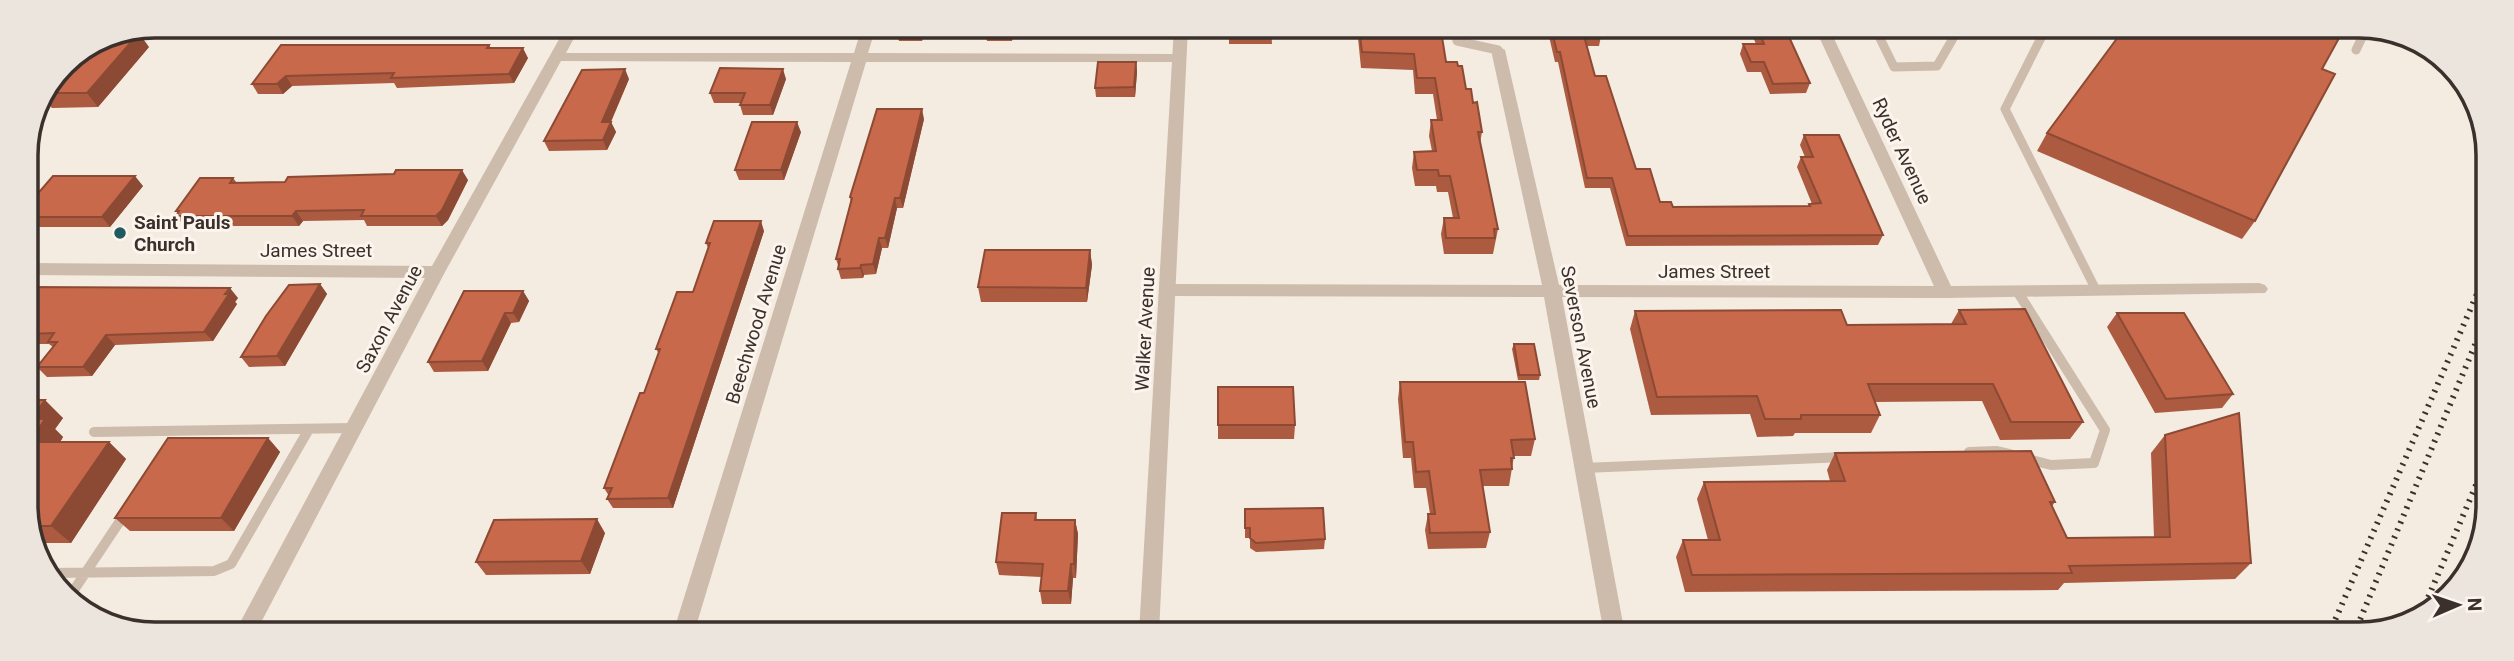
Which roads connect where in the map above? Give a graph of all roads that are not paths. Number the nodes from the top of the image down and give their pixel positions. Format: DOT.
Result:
graph roads {
  1 [pos="567,38"];
  2 [pos="865,38"];
  3 [pos="1180,38"];
  4 [pos="1456,38"];
  5 [pos="1827,38"];
  6 [pos="1880,38"];
  7 [pos="1953,38"];
  8 [pos="2041,38"];
  9 [pos="2362,38"];
  10 [pos="1498,50"];
  11 [pos="2356,50"];
  12 [pos="557,57"];
  13 [pos="859,58"];
  14 [pos="1178,58"];
  15 [pos="39,269"];
  16 [pos="437,272"];
  17 [pos="2259,289"];
  18 [pos="1169,290"];
  19 [pos="2096,290"];
  20 [pos="2017,291"];
  21 [pos="1552,292"];
  22 [pos="1945,292"];
  23 [pos="355,428"];
  24 [pos="309,429"];
  25 [pos="179,430"];
  26 [pos="94,432"];
  27 [pos="172,441"];
  28 [pos="1957,453"];
  29 [pos="1862,457"];
  30 [pos="1584,468"];
  31 [pos="136,496"];
  32 [pos="60,573"];
  33 [pos="86,573"];
  34 [pos="75,589"];
  35 [pos="250,622"];
  36 [pos="686,622"];
  37 [pos="1150,622"];
  38 [pos="1613,622"];
  1 -- 12 [label="street, Saxon Avenue"];
  2 -- 13 [label="street, Beechwood Avenue"];
  3 -- 14 [label="street, Walker Avenue"];
  4 -- 10 [label="lane"];
  5 -- 22 [label="street, Ryder Avenue"];
  6 -- 7 [label="lane"];
  8 -- 19 [label="lane"];
  9 -- 11 [label="lane"];
  10 -- 21 [label="street, Severson Avenue"];
  12 -- 13 [label="street"];
  12 -- 16 [label="street, Saxon Avenue"];
  13 -- 14 [label="street"];
  13 -- 36 [label="street, Beechwood Avenue"];
  14 -- 18 [label="street, Walker Avenue"];
  15 -- 16 [label="street, James Street"];
  16 -- 23 [label="street, Saxon Avenue"];
  17 -- 19 [label="street, James Street"];
  18 -- 21 [label="street, James Street"];
  18 -- 37 [label="street, Walker Avenue"];
  19 -- 20 [label="street, James Street"];
  20 -- 22 [label="street, James Street"];
  20 -- 28 [label="lane"];
  21 -- 22 [label="street, James Street"];
  21 -- 30 [label="street, Severson Avenue"];
  23 -- 24 [label="lane"];
  23 -- 35 [label="street, Saxon Avenue"];
  24 -- 25 [label="lane"];
  24 -- 33 [label="lane"];
  25 -- 26 [label="lane"];
  25 -- 27 [label="lane"];
  29 -- 30 [label="lane"];
  30 -- 38 [label="street, Severson Avenue"];
  31 -- 33 [label="lane"];
  32 -- 33 [label="lane"];
  33 -- 34 [label="lane"];
}
